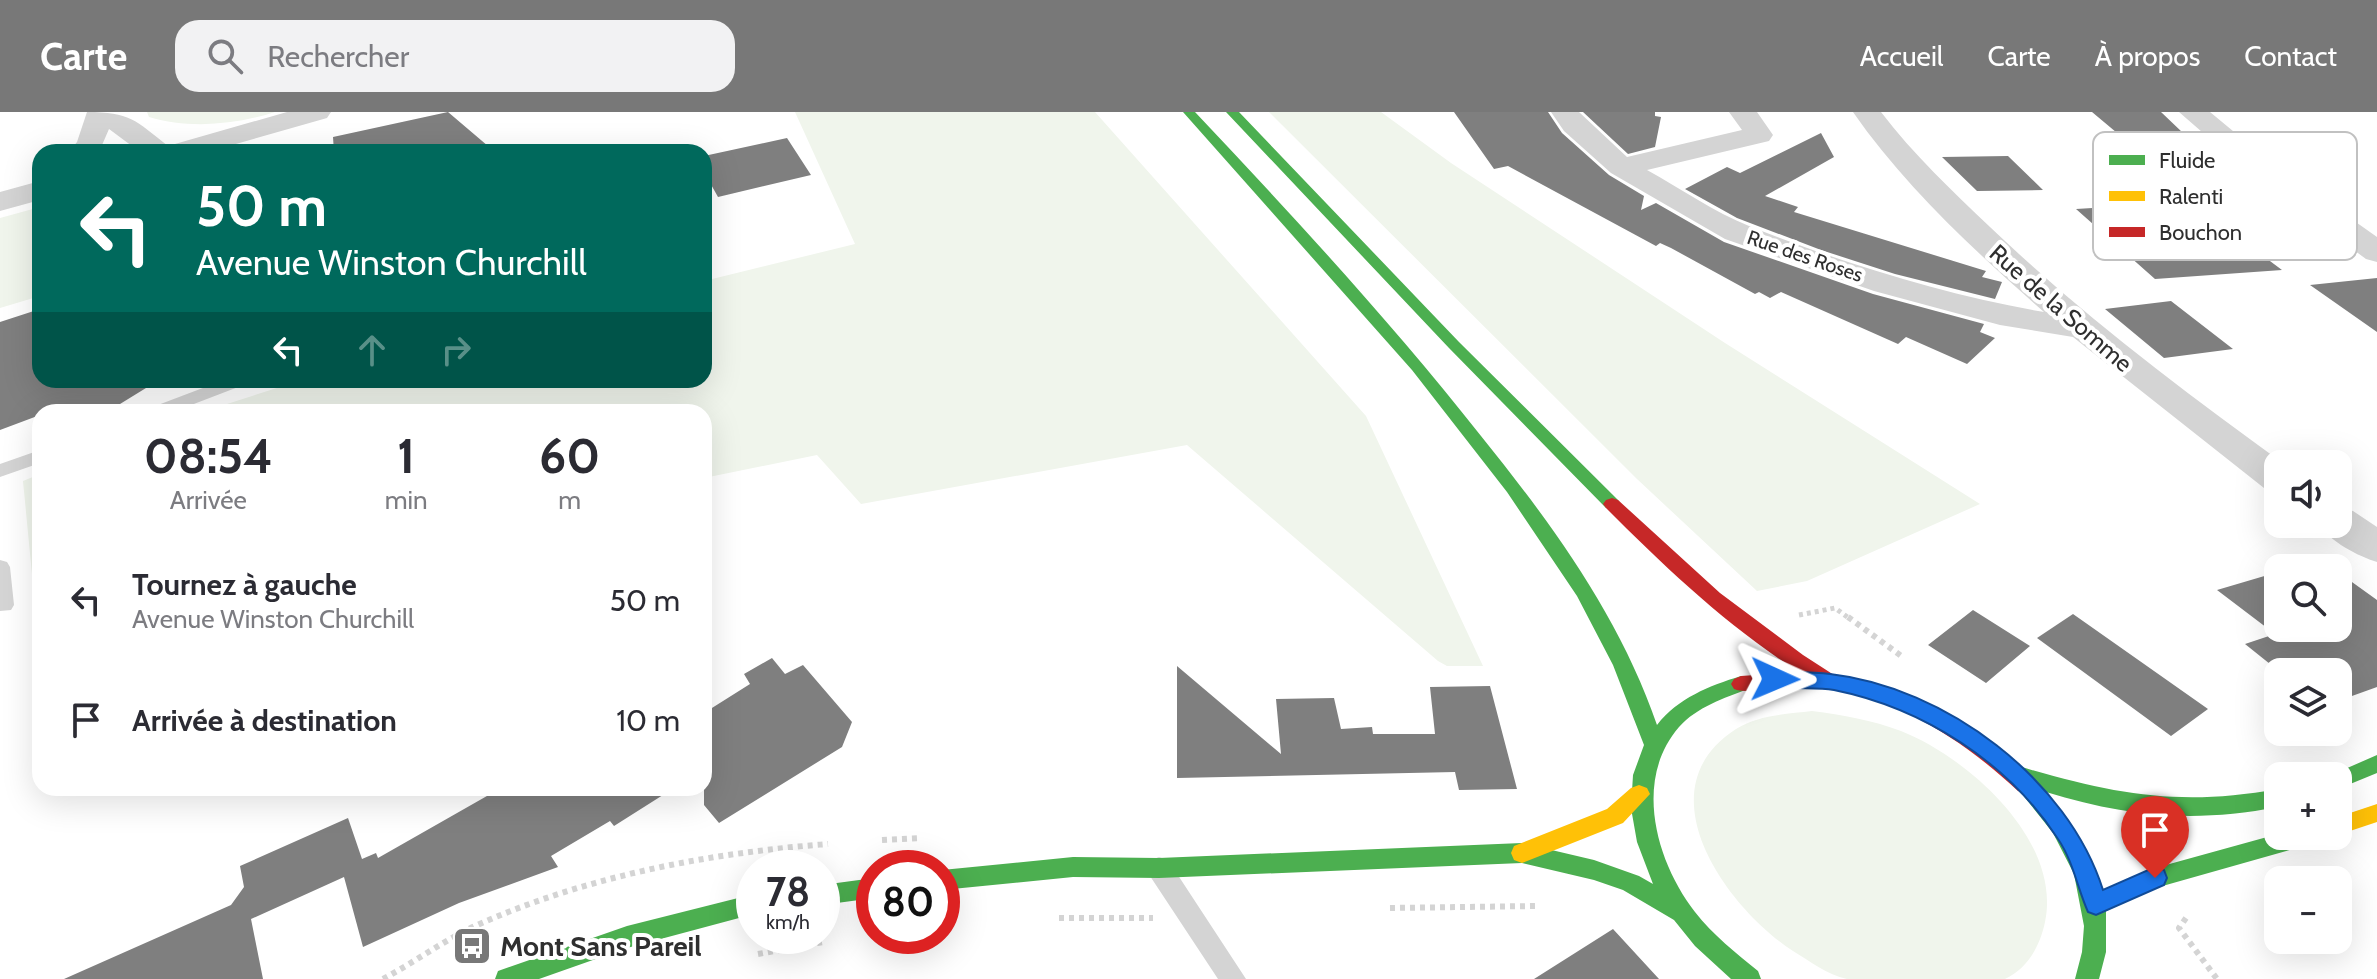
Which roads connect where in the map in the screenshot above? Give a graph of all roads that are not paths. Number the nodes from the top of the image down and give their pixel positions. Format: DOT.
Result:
graph roads {
  1 [pos="317,112"];
  2 [pos="1189,112"];
  3 [pos="1232,112"];
  4 [pos="1565,112"];
  5 [pos="1743,112"];
  6 [pos="1867,112"];
  7 [pos="2193,112"];
  8 [pos="102,114"];
  9 [pos="2218,132"];
  10 [pos="90,144"];
  11 [pos="148,144"];
  12 [pos="205,144"];
  13 [pos="1621,167"];
  14 [pos="32,192"];
  15 [pos="0,202"];
  16 [pos="2357,238"];
  17 [pos="2377,252"];
  18 [pos="2079,328"];
  19 [pos="219,388"];
  20 [pos="177,404"];
  21 [pos="32,459"];
  22 [pos="2264,469"];
  23 [pos="0,471"];
  24 [pos="2352,530"];
  25 [pos="2377,547"];
  26 [pos="0,567"];
  27 [pos="4,605"];
  28 [pos="1832,682"];
  29 [pos="1653,743"];
  30 [pos="2377,764"];
  31 [pos="2352,774"];
  32 [pos="2018,775"];
  33 [pos="1639,794"];
  34 [pos="2264,802"];
  35 [pos="2377,813"];
  36 [pos="2352,821"];
  37 [pos="2264,848"];
  38 [pos="1522,853"];
  39 [pos="1159,868"];
  40 [pos="960,878"];
  41 [pos="2096,904"];
  42 [pos="736,909"];
  43 [pos="1682,913"];
  44 [pos="2093,975"];
  45 [pos="507,979"];
  46 [pos="1233,979"];
  47 [pos="1749,979"];
  1 -- 12 [label="street"];
  2 -- 29 [label="main road"];
  3 -- 28 [label="main road"];
  4 -- 13 [label="street, Rue des Roses"];
  5 -- 13 [label="street"];
  6 -- 18 [label="street, Rue de la Somme"];
  7 -- 9 [label="street"];
  8 -- 10 [label="street"];
  8 -- 11 [label="street"];
  13 -- 18 [label="street, Rue des Roses"];
  14 -- 15 [label="street"];
  16 -- 17 [label="street"];
  18 -- 22 [label="street, Rue de la Somme"];
  19 -- 20 [label="lane"];
  21 -- 23 [label="lane"];
  24 -- 25 [label="street"];
  26 -- 27 [label="lane"];
  28 -- 29 [label="main road"];
  28 -- 32 [label="main road"];
  29 -- 33 [label="main road"];
  30 -- 31 [label="main road"];
  32 -- 34 [label="main road"];
  32 -- 41 [label="main road"];
  33 -- 38 [label="main road"];
  33 -- 43 [label="main road"];
  35 -- 36 [label="main road"];
  37 -- 41 [label="main road"];
  38 -- 39 [label="main road"];
  38 -- 43 [label="main road"];
  39 -- 40 [label="main road"];
  39 -- 46 [label="lane"];
  41 -- 44 [label="main road"];
  42 -- 45 [label="main road"];
  43 -- 47 [label="main road"];
}
